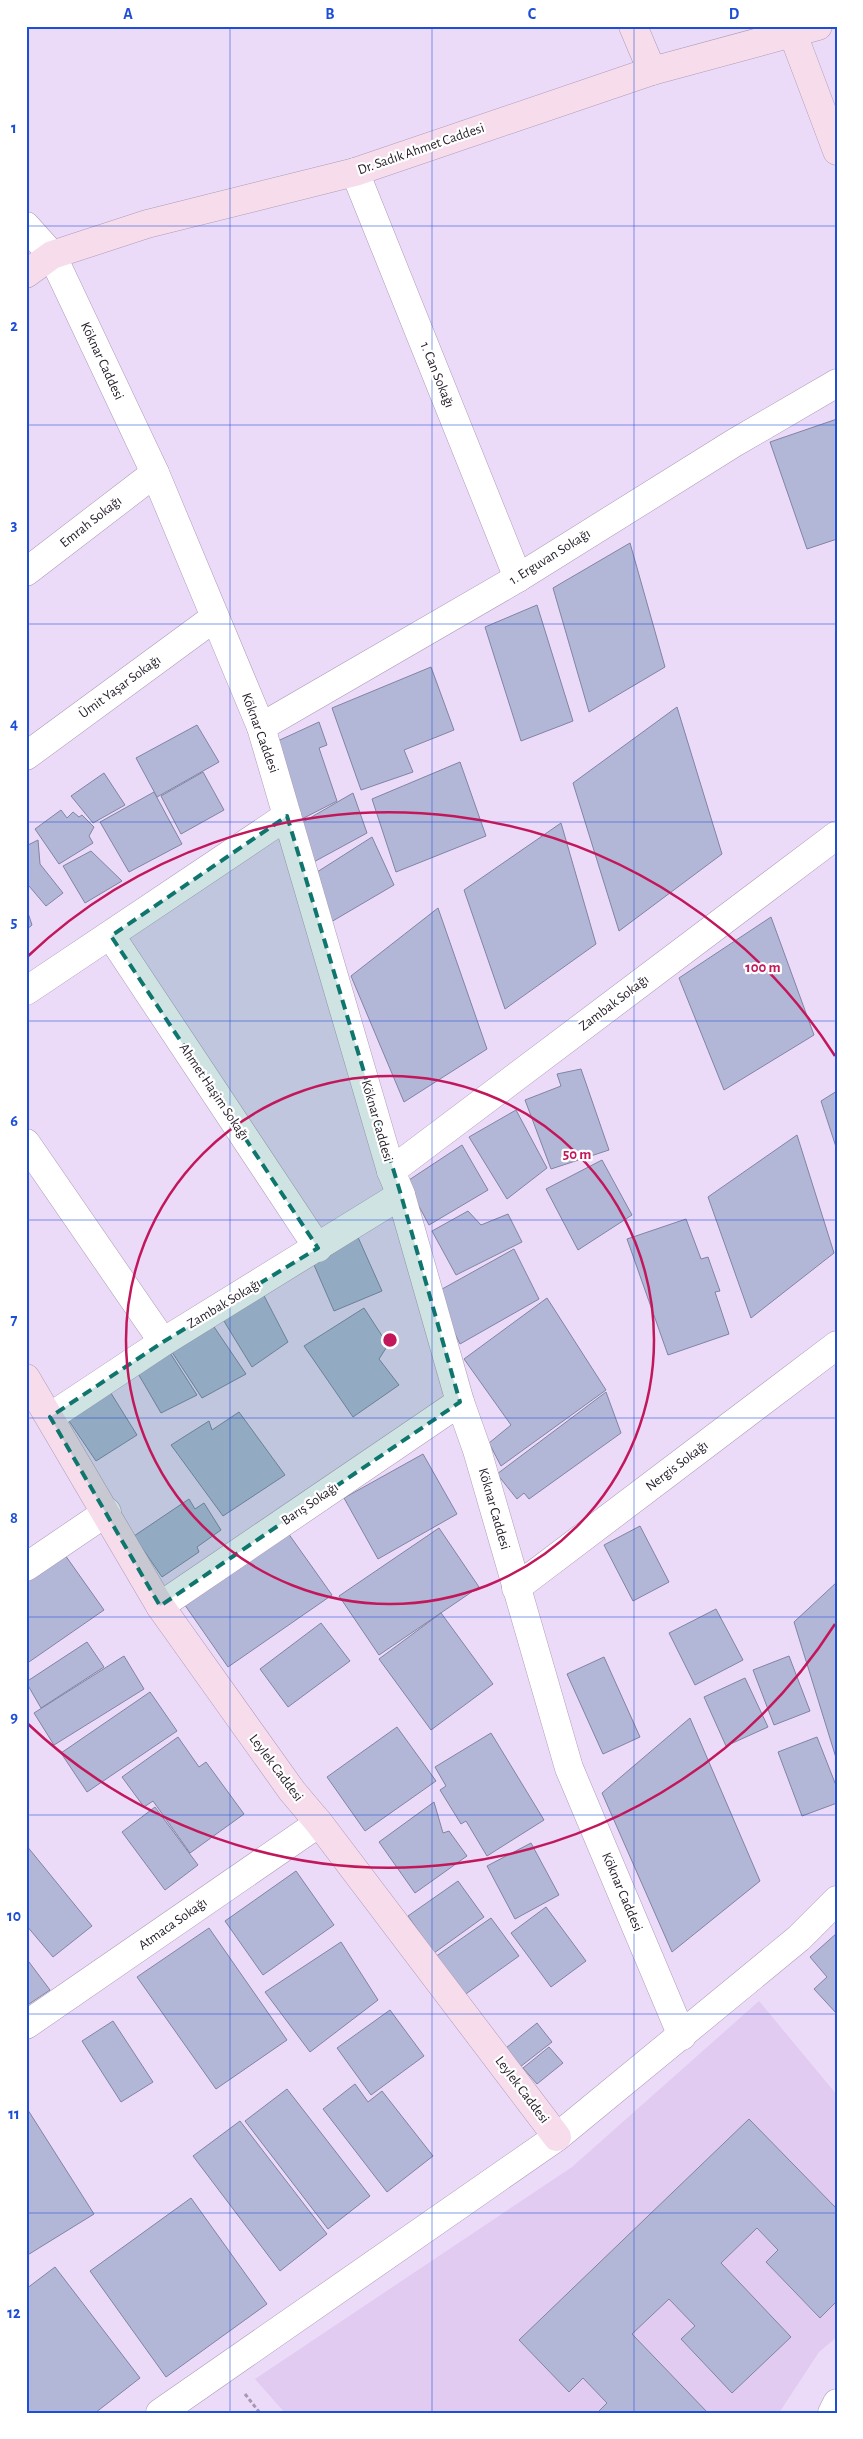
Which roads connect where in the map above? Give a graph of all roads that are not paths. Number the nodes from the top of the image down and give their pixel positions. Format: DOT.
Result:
graph roads {
  1 [pos="633,26"];
  2 [pos="806,30"];
  3 [pos="652,71"];
  4 [pos="837,151"];
  5 [pos="355,172"];
  6 [pos="26,226"];
  7 [pos="52,255"];
  8 [pos="26,274"];
  9 [pos="837,383"];
  10 [pos="155,472"];
  11 [pos="26,572"];
  12 [pos="518,578"];
  13 [pos="214,618"];
  14 [pos="261,727"];
  15 [pos="26,756"];
  16 [pos="287,816"];
  17 [pos="837,835"];
  18 [pos="111,936"];
  19 [pos="26,991"];
  20 [pos="26,1143"];
  21 [pos="391,1170"];
  22 [pos="401,1195"];
  23 [pos="318,1248"];
  24 [pos="163,1342"];
  25 [pos="837,1345"];
  26 [pos="26,1378"];
  27 [pos="460,1402"];
  28 [pos="50,1417"];
  29 [pos="107,1512"];
  30 [pos="26,1567"];
  31 [pos="516,1588"];
  32 [pos="160,1606"];
  33 [pos="319,1823"];
  34 [pos="837,1900"];
  35 [pos="26,2025"];
  36 [pos="682,2036"];
  37 [pos="558,2137"];
  38 [pos="837,2403"];
  39 [pos="160,2413"];
  40 [pos="832,2413"];
  1 -- 3 [label="street"];
  2 -- 3 [label="street, Dr. Sadık Ahmet Caddesi"];
  2 -- 4 [label="street"];
  3 -- 5 [label="street, Dr. Sadık Ahmet Caddesi"];
  5 -- 7 [label="street, Dr. Sadık Ahmet Caddesi"];
  5 -- 12 [label="street, 1. Can Sokağı"];
  6 -- 7 [label="street, Köknar Caddesi"];
  7 -- 8 [label="street, Dr. Sadık Ahmet Caddesi"];
  7 -- 10 [label="street, Köknar Caddesi"];
  9 -- 12 [label="street, 1. Erguvan Sokağı"];
  10 -- 11 [label="street, Emrah Sokağı"];
  10 -- 13 [label="street, Köknar Caddesi"];
  12 -- 14 [label="street, 1. Erguvan Sokağı"];
  13 -- 14 [label="street, Köknar Caddesi"];
  13 -- 15 [label="street, Ümit Yaşar Sokağı"];
  14 -- 16 [label="street, Köknar Caddesi"];
  16 -- 18 [label="street"];
  16 -- 21 [label="street, Köknar Caddesi"];
  17 -- 21 [label="street, Zambak Sokağı"];
  18 -- 19 [label="street"];
  18 -- 23 [label="street, Ahmet Haşim Sokağı"];
  20 -- 24 [label="street"];
  21 -- 22 [label="street, Köknar Caddesi"];
  22 -- 23 [label="street, Zambak Sokağı"];
  22 -- 27 [label="street, Köknar Caddesi"];
  23 -- 24 [label="street, Zambak Sokağı"];
  24 -- 28 [label="street, Zambak Sokağı"];
  25 -- 31 [label="street, Nergis Sokağı"];
  26 -- 28 [label="street, Leylek Caddesi"];
  27 -- 31 [label="street, Köknar Caddesi"];
  27 -- 32 [label="street, Barış Sokağı"];
  28 -- 29 [label="street, Leylek Caddesi"];
  29 -- 30 [label="street"];
  29 -- 32 [label="street, Leylek Caddesi"];
  31 -- 36 [label="street, Köknar Caddesi"];
  32 -- 33 [label="street, Leylek Caddesi"];
  33 -- 35 [label="street, Atmaca Sokağı"];
  33 -- 37 [label="street, Leylek Caddesi"];
  34 -- 36 [label="street"];
  36 -- 37 [label="street"];
  37 -- 39 [label="street"];
  38 -- 40 [label="street"];
}
